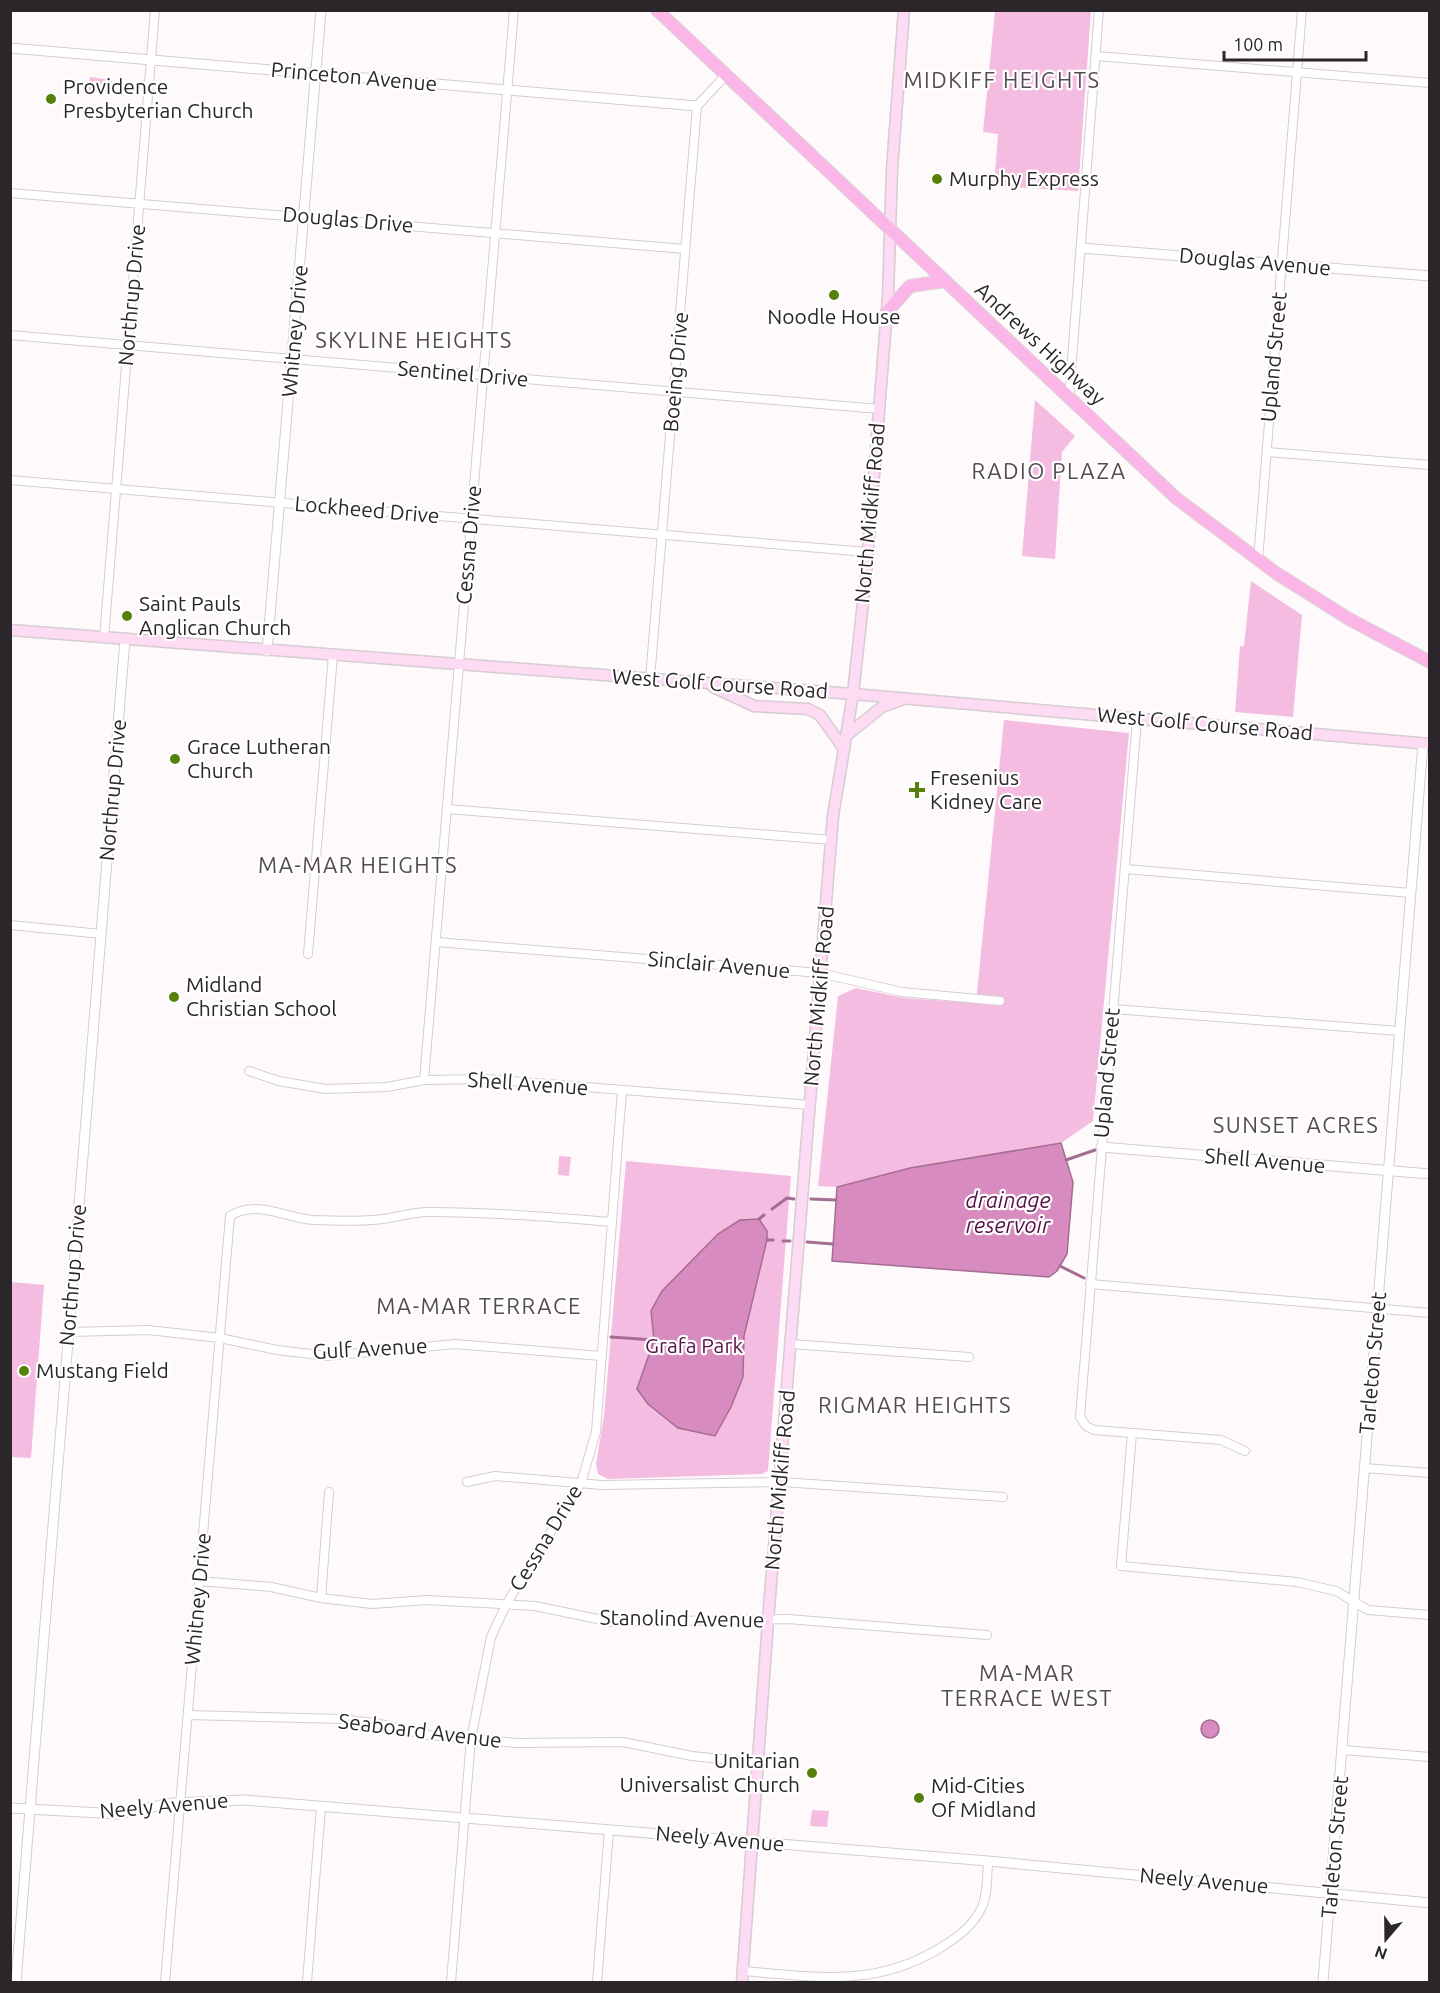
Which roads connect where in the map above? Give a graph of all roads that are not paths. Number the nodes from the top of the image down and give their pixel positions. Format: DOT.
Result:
graph roads {
  1 [pos="155,10"];
  2 [pos="321,10"];
  3 [pos="514,10"];
  4 [pos="657,10"];
  5 [pos="904,10"];
  6 [pos="1100,10"];
  7 [pos="1302,10"];
  8 [pos="10,48"];
  9 [pos="1096,56"];
  10 [pos="152,60"];
  11 [pos="1297,73"];
  12 [pos="316,74"];
  13 [pos="726,75"];
  14 [pos="1430,83"];
  15 [pos="507,90"];
  16 [pos="697,105"];
  17 [pos="10,193"];
  18 [pos="139,203"];
  19 [pos="304,216"];
  20 [pos="890,229"];
  21 [pos="495,232"];
  22 [pos="1081,248"];
  23 [pos="686,249"];
  24 [pos="1282,264"];
  25 [pos="1430,276"];
  26 [pos="945,281"];
  27 [pos="887,312"];
  28 [pos="10,335"];
  29 [pos="128,346"];
  30 [pos="292,359"];
  31 [pos="483,375"];
  32 [pos="674,391"];
  33 [pos="1069,399"];
  34 [pos="879,409"];
  35 [pos="1267,452"];
  36 [pos="1430,465"];
  37 [pos="10,480"];
  38 [pos="116,488"];
  39 [pos="280,502"];
  40 [pos="471,519"];
  41 [pos="663,534"];
  42 [pos="867,552"];
  43 [pos="1258,560"];
  44 [pos="10,630"];
  45 [pos="104,638"];
  46 [pos="125,639"];
  47 [pos="1395,645"];
  48 [pos="267,651"];
  49 [pos="333,655"];
  50 [pos="1430,662"];
  51 [pos="458,664"];
  52 [pos="1430,673"];
  53 [pos="650,679"];
  54 [pos="705,683"];
  55 [pos="853,694"];
  56 [pos="905,699"];
  57 [pos="1137,719"];
  58 [pos="847,735"];
  59 [pos="1426,744"];
  60 [pos="844,749"];
  61 [pos="447,809"];
  62 [pos="832,840"];
  63 [pos="1125,869"];
  64 [pos="1412,893"];
  65 [pos="10,925"];
  66 [pos="101,934"];
  67 [pos="436,942"];
  68 [pos="308,954"];
  69 [pos="820,973"];
  70 [pos="1000,1001"];
  71 [pos="1113,1009"];
  72 [pos="1400,1031"];
  73 [pos="249,1071"];
  74 [pos="424,1080"];
  75 [pos="622,1090"];
  76 [pos="810,1105"];
  77 [pos="1101,1147"];
  78 [pos="1388,1171"];
  79 [pos="1430,1174"];
  80 [pos="612,1222"];
  81 [pos="1089,1284"];
  82 [pos="1377,1309"];
  83 [pos="1430,1313"];
  84 [pos="69,1332"];
  85 [pos="220,1338"];
  86 [pos="791,1344"];
  87 [pos="601,1356"];
  88 [pos="969,1357"];
  89 [pos="1132,1433"];
  90 [pos="1245,1450"];
  91 [pos="1365,1468"];
  92 [pos="1430,1473"];
  93 [pos="466,1482"];
  94 [pos="781,1482"];
  95 [pos="581,1483"];
  96 [pos="329,1492"];
  97 [pos="1003,1497"];
  98 [pos="199,1581"];
  99 [pos="321,1598"];
  100 [pos="507,1603"];
  101 [pos="1354,1603"];
  102 [pos="1430,1615"];
  103 [pos="768,1621"];
  104 [pos="987,1635"];
  105 [pos="188,1715"];
  106 [pos="471,1739"];
  107 [pos="1343,1750"];
  108 [pos="1430,1757"];
  109 [pos="759,1762"];
  110 [pos="180,1803"];
  111 [pos="321,1807"];
  112 [pos="10,1808"];
  113 [pos="30,1809"];
  114 [pos="465,1818"];
  115 [pos="609,1830"];
  116 [pos="754,1842"];
  117 [pos="988,1861"];
  118 [pos="1331,1891"];
  119 [pos="1430,1903"];
  120 [pos="742,1977"];
  121 [pos="16,1983"];
  122 [pos="165,1983"];
  123 [pos="307,1983"];
  124 [pos="451,1983"];
  125 [pos="597,1983"];
  126 [pos="1323,1983"];
  1 -- 10 [label="street, Northrup Drive"];
  2 -- 12 [label="street, Whitney Drive"];
  3 -- 15 [label="street, Cessna Drive"];
  4 -- 13 [label="main road, Andrews Highway"];
  5 -- 20 [label="main road, North Midkiff Road"];
  6 -- 9 [label="street"];
  7 -- 11 [label="street, Upland Street"];
  8 -- 10 [label="street, Princeton Avenue"];
  9 -- 11 [label="street"];
  9 -- 22 [label="street"];
  10 -- 12 [label="street, Princeton Avenue"];
  10 -- 18 [label="street, Northrup Drive"];
  11 -- 14 [label="street"];
  11 -- 24 [label="street, Upland Street"];
  12 -- 15 [label="street, Princeton Avenue"];
  12 -- 19 [label="street, Whitney Drive"];
  13 -- 16 [label="street"];
  13 -- 20 [label="main road, Andrews Highway"];
  15 -- 16 [label="street, Princeton Avenue"];
  15 -- 21 [label="street, Cessna Drive"];
  16 -- 23 [label="street, Boeing Drive"];
  17 -- 18 [label="street, Douglas Drive"];
  18 -- 19 [label="street, Douglas Drive"];
  18 -- 29 [label="street, Northrup Drive"];
  19 -- 21 [label="street, Douglas Drive"];
  19 -- 30 [label="street, Whitney Drive"];
  20 -- 26 [label="main road, Andrews Highway"];
  20 -- 27 [label="main road, North Midkiff Road"];
  21 -- 23 [label="street, Douglas Drive"];
  21 -- 31 [label="street, Cessna Drive"];
  22 -- 24 [label="street, Douglas Avenue"];
  22 -- 33 [label="street"];
  23 -- 32 [label="street, Boeing Drive"];
  24 -- 25 [label="street, Douglas Avenue"];
  24 -- 35 [label="street, Upland Street"];
  26 -- 27 [label="main road"];
  26 -- 33 [label="main road, Andrews Highway"];
  27 -- 34 [label="main road, North Midkiff Road"];
  28 -- 29 [label="street, Sentinel Drive"];
  29 -- 30 [label="street, Sentinel Drive"];
  29 -- 38 [label="street, Northrup Drive"];
  30 -- 31 [label="street, Sentinel Drive"];
  30 -- 39 [label="street, Whitney Drive"];
  31 -- 32 [label="street, Sentinel Drive"];
  31 -- 40 [label="street, Cessna Drive"];
  32 -- 34 [label="street, Sentinel Drive"];
  32 -- 41 [label="street, Boeing Drive"];
  33 -- 43 [label="main road, Andrews Highway"];
  34 -- 42 [label="main road, North Midkiff Road"];
  35 -- 36 [label="street"];
  35 -- 43 [label="street, Upland Street"];
  37 -- 38 [label="street, Lockheed Drive"];
  38 -- 39 [label="street, Lockheed Drive"];
  38 -- 45 [label="street, Northrup Drive"];
  39 -- 40 [label="street, Lockheed Drive"];
  39 -- 48 [label="street, Whitney Drive"];
  40 -- 41 [label="street, Lockheed Drive"];
  40 -- 51 [label="street, Cessna Drive"];
  41 -- 42 [label="street, Lockheed Drive"];
  41 -- 53 [label="street, Boeing Drive"];
  42 -- 55 [label="main road, North Midkiff Road"];
  43 -- 47 [label="main road, Andrews Highway"];
  44 -- 45 [label="main road, West Golf Course Road"];
  45 -- 46 [label="main road, West Golf Course Road"];
  46 -- 48 [label="main road, West Golf Course Road"];
  46 -- 66 [label="street, Northrup Drive"];
  47 -- 50 [label="main road, Andrews Highway"];
  47 -- 52 [label="main road"];
  48 -- 49 [label="main road, West Golf Course Road"];
  49 -- 51 [label="main road, West Golf Course Road"];
  49 -- 68 [label="street"];
  51 -- 53 [label="main road, West Golf Course Road"];
  51 -- 61 [label="street, Cessna Drive"];
  53 -- 54 [label="main road, West Golf Course Road"];
  54 -- 55 [label="main road, West Golf Course Road"];
  54 -- 60 [label="main road"];
  55 -- 56 [label="main road, West Golf Course Road"];
  55 -- 58 [label="main road, North Midkiff Road"];
  56 -- 57 [label="main road, West Golf Course Road"];
  56 -- 58 [label="main road"];
  57 -- 59 [label="main road, West Golf Course Road"];
  57 -- 63 [label="street, Upland Street"];
  58 -- 60 [label="main road, North Midkiff Road"];
  59 -- 64 [label="street, Tarleton Street"];
  60 -- 62 [label="main road, North Midkiff Road"];
  61 -- 62 [label="street"];
  61 -- 67 [label="street, Cessna Drive"];
  62 -- 69 [label="main road, North Midkiff Road"];
  63 -- 64 [label="street"];
  63 -- 71 [label="street, Upland Street"];
  64 -- 72 [label="street, Tarleton Street"];
  65 -- 66 [label="street"];
  66 -- 84 [label="street, Northrup Drive"];
  67 -- 69 [label="street, Sinclair Avenue"];
  67 -- 74 [label="street, Cessna Drive"];
  69 -- 70 [label="street, Sinclair Avenue"];
  69 -- 76 [label="main road, North Midkiff Road"];
  71 -- 72 [label="street"];
  71 -- 77 [label="street, Upland Street"];
  72 -- 78 [label="street, Tarleton Street"];
  73 -- 74 [label="street, Shell Avenue"];
  74 -- 75 [label="street, Shell Avenue"];
  75 -- 76 [label="street, Shell Avenue"];
  75 -- 80 [label="street, Cessna Drive"];
  76 -- 86 [label="main road, North Midkiff Road"];
  77 -- 78 [label="street, Shell Avenue"];
  77 -- 81 [label="street, Upland Street"];
  78 -- 79 [label="street, Shell Avenue"];
  78 -- 82 [label="street, Tarleton Street"];
  80 -- 85 [label="street, Whitney Drive"];
  80 -- 87 [label="street, Cessna Drive"];
  81 -- 82 [label="street"];
  81 -- 89 [label="street, Upland Street"];
  82 -- 83 [label="street"];
  82 -- 91 [label="street, Tarleton Street"];
  84 -- 85 [label="street, Gulf Avenue"];
  84 -- 113 [label="street, Northrup Drive"];
  85 -- 87 [label="street, Gulf Avenue"];
  85 -- 98 [label="street, Whitney Drive"];
  86 -- 88 [label="street"];
  86 -- 94 [label="main road, North Midkiff Road"];
  87 -- 95 [label="street, Cessna Drive"];
  89 -- 90 [label="street"];
  89 -- 101 [label="street"];
  91 -- 92 [label="street"];
  91 -- 101 [label="street, Tarleton Street"];
  93 -- 95 [label="street"];
  94 -- 95 [label="street"];
  94 -- 97 [label="street"];
  94 -- 103 [label="main road, North Midkiff Road"];
  95 -- 100 [label="street, Cessna Drive"];
  96 -- 99 [label="street"];
  98 -- 99 [label="street, Stanolind Avenue"];
  98 -- 105 [label="street, Whitney Drive"];
  99 -- 100 [label="street, Stanolind Avenue"];
  100 -- 103 [label="street, Stanolind Avenue"];
  100 -- 106 [label="street, Cessna Drive"];
  101 -- 102 [label="street"];
  101 -- 107 [label="street, Tarleton Street"];
  103 -- 104 [label="street, Stanolind Avenue"];
  103 -- 109 [label="main road, North Midkiff Road"];
  105 -- 106 [label="street, Seaboard Avenue"];
  105 -- 110 [label="street, Whitney Drive"];
  106 -- 109 [label="street, Seaboard Avenue"];
  106 -- 114 [label="street, Cessna Drive"];
  107 -- 108 [label="street"];
  107 -- 118 [label="street, Tarleton Street"];
  109 -- 116 [label="main road, North Midkiff Road"];
  110 -- 111 [label="street, Neely Avenue"];
  110 -- 113 [label="street, Neely Avenue"];
  110 -- 122 [label="street, Whitney Drive"];
  111 -- 114 [label="street, Neely Avenue"];
  111 -- 123 [label="street"];
  112 -- 113 [label="street, Neely Avenue"];
  113 -- 121 [label="street, Northrup Drive"];
  114 -- 115 [label="street, Neely Avenue"];
  114 -- 124 [label="street, Cessna Drive"];
  115 -- 116 [label="street, Neely Avenue"];
  115 -- 125 [label="street"];
  116 -- 117 [label="street, Neely Avenue"];
  116 -- 120 [label="main road, North Midkiff Road"];
  117 -- 118 [label="street, Neely Avenue"];
  117 -- 120 [label="street"];
  118 -- 119 [label="street, Neely Avenue"];
  118 -- 126 [label="street, Tarleton Street"];
}
